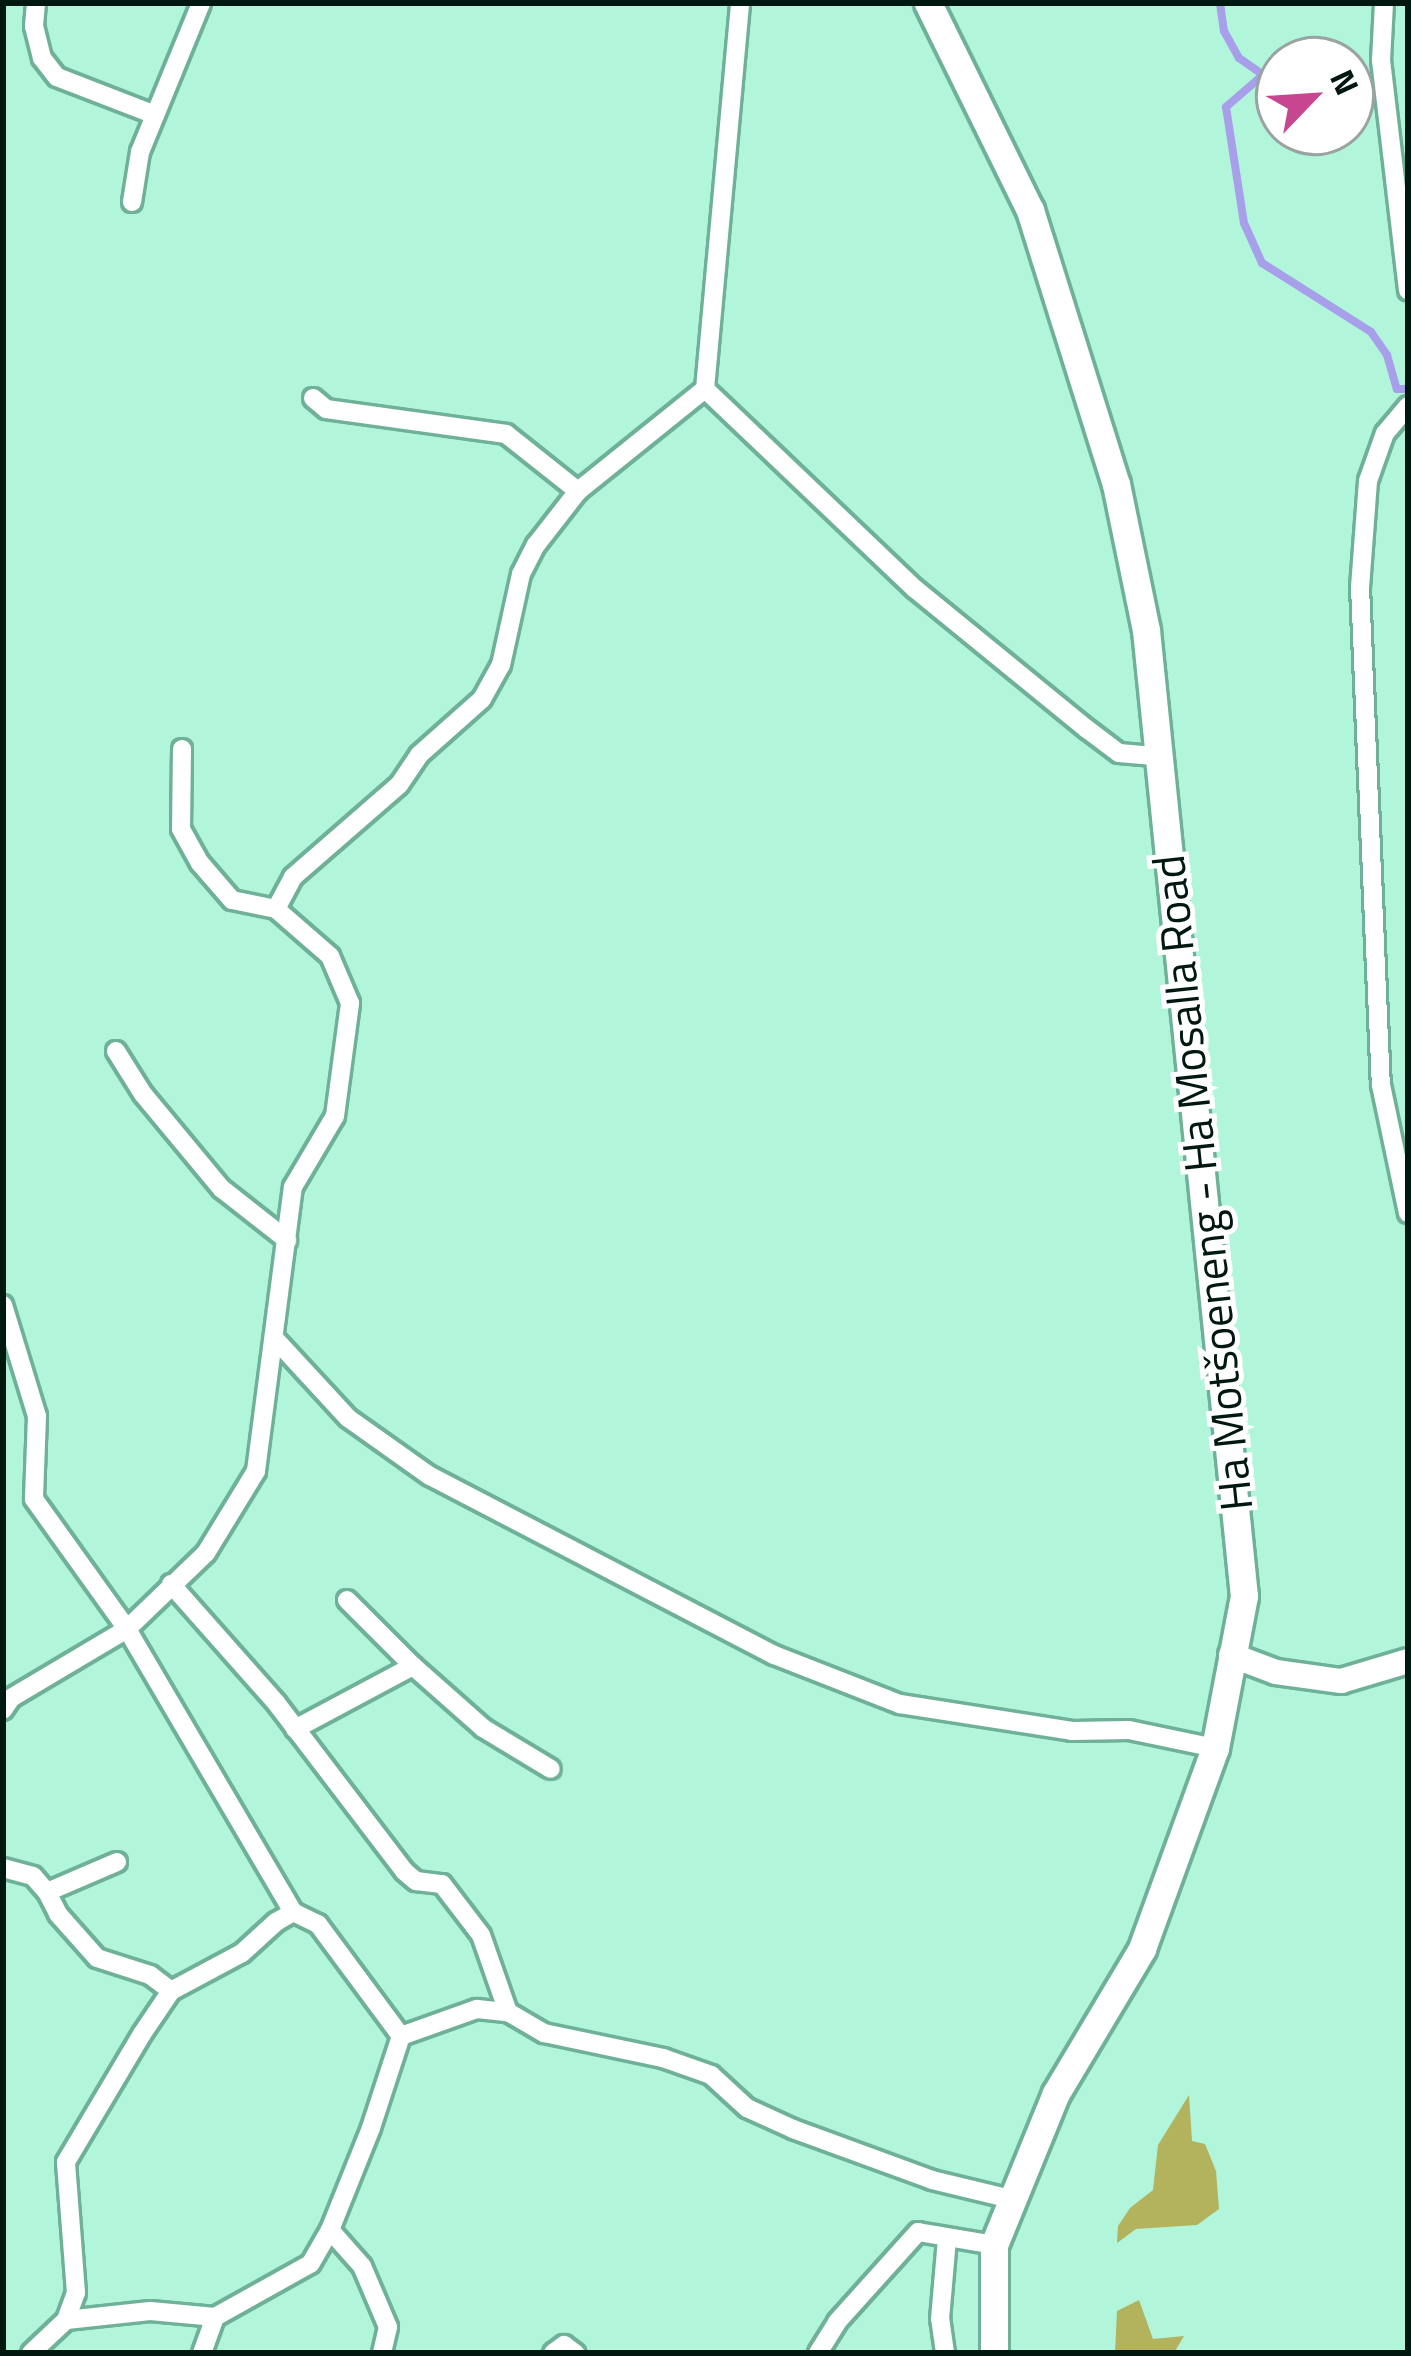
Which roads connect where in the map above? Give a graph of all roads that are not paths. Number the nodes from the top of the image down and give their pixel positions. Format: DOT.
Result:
graph roads {
  1 [pos="36,3"];
  2 [pos="201,3"];
  3 [pos="740,3"];
  4 [pos="928,3"];
  5 [pos="1384,3"];
  6 [pos="155,115"];
  7 [pos="132,202"];
  8 [pos="1408,290"];
  9 [pos="706,389"];
  10 [pos="313,398"];
  11 [pos="1408,406"];
  12 [pos="578,491"];
  13 [pos="182,748"];
  14 [pos="1157,756"];
  15 [pos="276,909"];
  16 [pos="116,1051"];
  17 [pos="1408,1213"];
  18 [pos="287,1240"];
  19 [pos="3,1305"];
  20 [pos="276,1340"];
  21 [pos="171,1584"];
  22 [pos="347,1600"];
  23 [pos="127,1629"];
  24 [pos="1231,1654"];
  25 [pos="1406,1663"];
  26 [pos="413,1666"];
  27 [pos="6,1700"];
  28 [pos="295,1729"];
  29 [pos="1215,1748"];
  30 [pos="551,1769"];
  31 [pos="117,1862"];
  32 [pos="3,1868"];
  33 [pos="47,1892"];
  34 [pos="293,1912"];
  35 [pos="171,1991"];
  36 [pos="508,2012"];
  37 [pos="400,2036"];
  38 [pos="1011,2200"];
  39 [pos="330,2230"];
  40 [pos="947,2239"];
  41 [pos="994,2245"];
  42 [pos="215,2317"];
  43 [pos="66,2320"];
  44 [pos="31,2353"];
  45 [pos="202,2353"];
  46 [pos="382,2353"];
  47 [pos="553,2353"];
  48 [pos="575,2353"];
  49 [pos="818,2353"];
  50 [pos="945,2353"];
  51 [pos="994,2353"];
  1 -- 6 [label="street"];
  2 -- 6 [label="street"];
  3 -- 9 [label="street"];
  4 -- 14 [label="main road, Ha Motšoeneng - Ha Mosalla Road"];
  5 -- 8 [label="street"];
  6 -- 7 [label="street"];
  9 -- 12 [label="street"];
  9 -- 14 [label="street"];
  10 -- 12 [label="street"];
  11 -- 17 [label="street"];
  12 -- 15 [label="street"];
  13 -- 15 [label="street"];
  14 -- 24 [label="main road, Ha Motšoeneng - Ha Mosalla Road"];
  15 -- 18 [label="street"];
  16 -- 18 [label="street"];
  18 -- 20 [label="street"];
  19 -- 23 [label="street"];
  20 -- 21 [label="street"];
  20 -- 29 [label="street"];
  21 -- 23 [label="street"];
  21 -- 28 [label="street"];
  22 -- 26 [label="street"];
  23 -- 27 [label="street"];
  23 -- 34 [label="street"];
  24 -- 25 [label="street"];
  24 -- 29 [label="main road, Ha Motšoeneng - Ha Mosalla Road"];
  26 -- 28 [label="street"];
  26 -- 30 [label="street"];
  28 -- 36 [label="street"];
  29 -- 38 [label="main road, Ha Motšoeneng - Ha Mosalla Road"];
  31 -- 33 [label="street"];
  32 -- 33 [label="street"];
  33 -- 35 [label="street"];
  34 -- 35 [label="street"];
  34 -- 37 [label="street"];
  35 -- 43 [label="street"];
  36 -- 37 [label="street"];
  36 -- 38 [label="street"];
  37 -- 39 [label="street"];
  38 -- 41 [label="main road, Ha Motšoeneng - Ha Mosalla Road"];
  39 -- 42 [label="street"];
  39 -- 46 [label="street"];
  40 -- 41 [label="street"];
  40 -- 49 [label="street"];
  40 -- 50 [label="street"];
  41 -- 51 [label="main road, Ha Motšoeneng - Ha Mosalla Road"];
  42 -- 43 [label="street"];
  42 -- 45 [label="street"];
  43 -- 44 [label="street"];
  47 -- 48 [label="street"];
}
